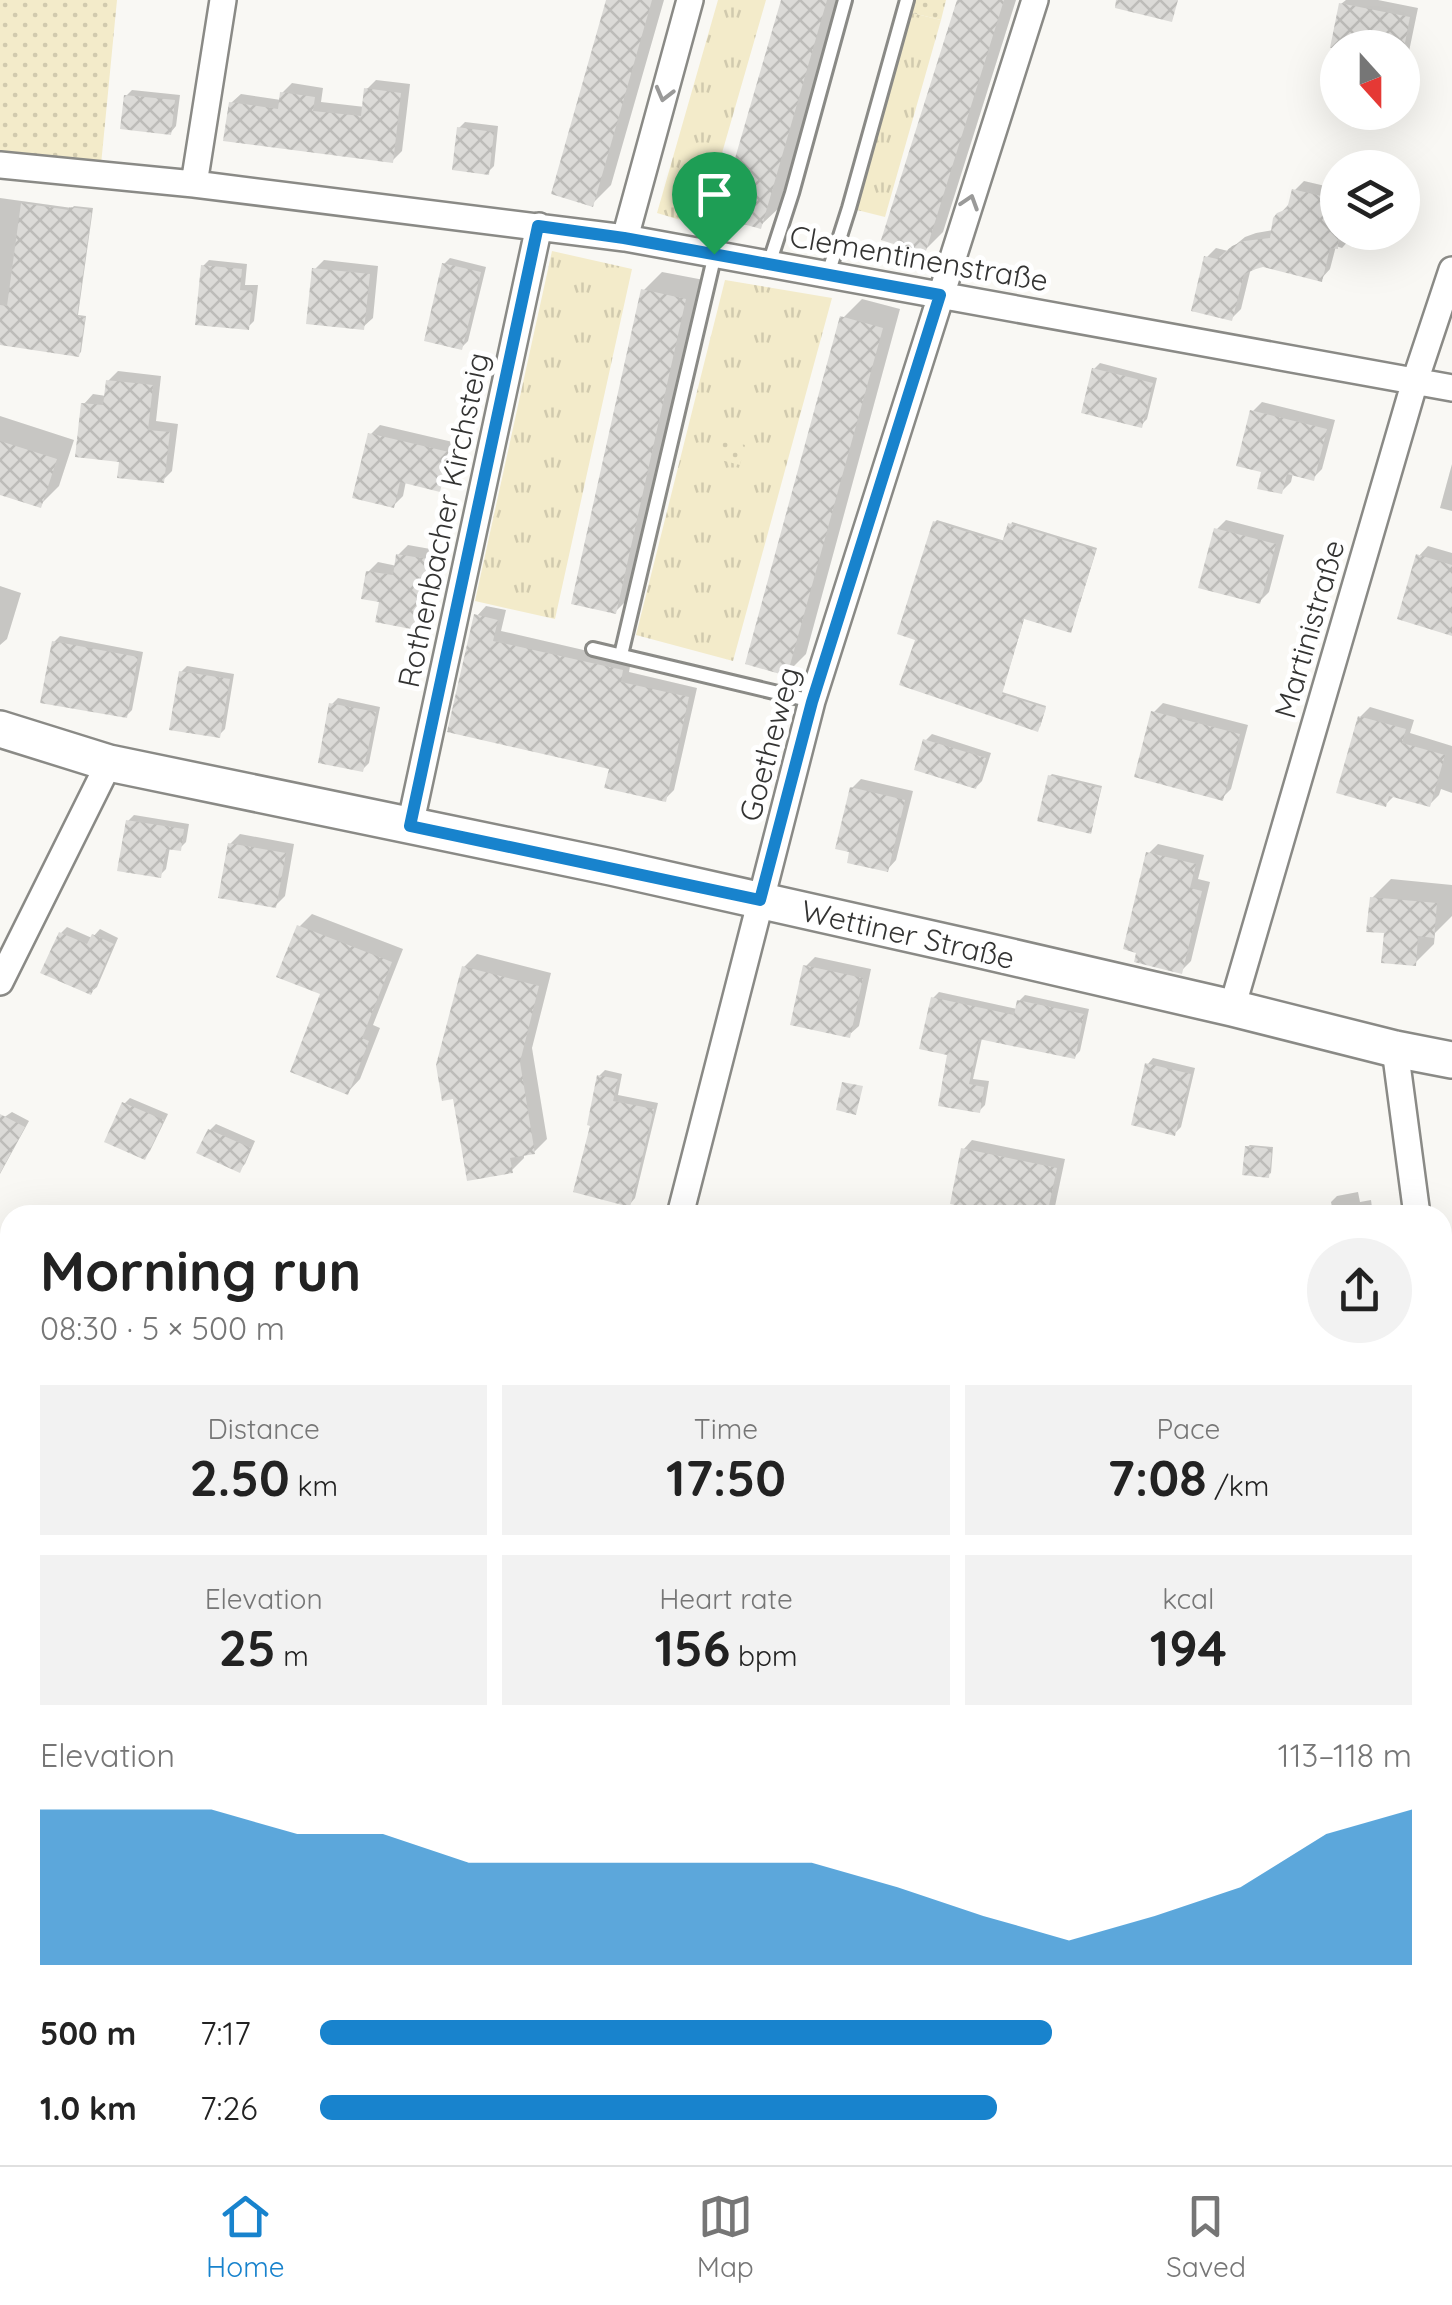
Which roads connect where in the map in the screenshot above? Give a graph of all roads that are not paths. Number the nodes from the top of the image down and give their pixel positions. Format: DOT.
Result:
graph roads {
  1 [pos="223,0"];
  2 [pos="690,0"];
  3 [pos="845,0"];
  4 [pos="907,0"];
  5 [pos="1036,0"];
  6 [pos="0,165"];
  7 [pos="194,184"];
  8 [pos="538,226"];
  9 [pos="624,238"];
  10 [pos="714,254"];
  11 [pos="770,264"];
  12 [pos="1452,270"];
  13 [pos="828,274"];
  14 [pos="940,295"];
  15 [pos="1416,381"];
  16 [pos="1452,388"];
  17 [pos="593,648"];
  18 [pos="621,656"];
  19 [pos="812,702"];
  20 [pos="0,729"];
  21 [pos="110,763"];
  22 [pos="410,826"];
  23 [pos="760,900"];
  24 [pos="0,982"];
  25 [pos="1232,1008"];
  26 [pos="1395,1049"];
  27 [pos="1452,1060"];
  28 [pos="683,1205"];
  29 [pos="1416,1205"];
  1 -- 7 [label="street"];
  2 -- 9 [label="street, one-way"];
  3 -- 11 [label="lane"];
  4 -- 13 [label="lane"];
  14 -- 5 [label="street, Goetheweg, one-way"];
  6 -- 7 [label="street, Clementinenstraße"];
  7 -- 8 [label="street, Clementinenstraße"];
  8 -- 9 [label="street, Clementinenstraße"];
  8 -- 22 [label="street, Rothenbacher Kirchsteig"];
  9 -- 10 [label="street, Clementinenstraße"];
  10 -- 11 [label="street, Clementinenstraße"];
  10 -- 18 [label="lane"];
  11 -- 13 [label="street, Clementinenstraße"];
  12 -- 15 [label="street, Martinistraße"];
  13 -- 14 [label="street, Clementinenstraße"];
  14 -- 15 [label="street, Clementinenstraße"];
  14 -- 19 [label="street, Goetheweg"];
  15 -- 16 [label="street, Clementinenstraße"];
  15 -- 25 [label="street, Martinistraße"];
  17 -- 18 [label="lane"];
  18 -- 19 [label="lane"];
  19 -- 23 [label="street, Goetheweg"];
  20 -- 21 [label="street, Wettiner Straße"];
  21 -- 22 [label="street, Wettiner Straße"];
  21 -- 24 [label="street"];
  22 -- 23 [label="street, Wettiner Straße"];
  23 -- 25 [label="street, Wettiner Straße"];
  23 -- 28 [label="street, Goetheweg"];
  25 -- 26 [label="street, Wettiner Straße"];
  26 -- 27 [label="street, Wettiner Straße"];
  26 -- 29 [label="street"];
}
